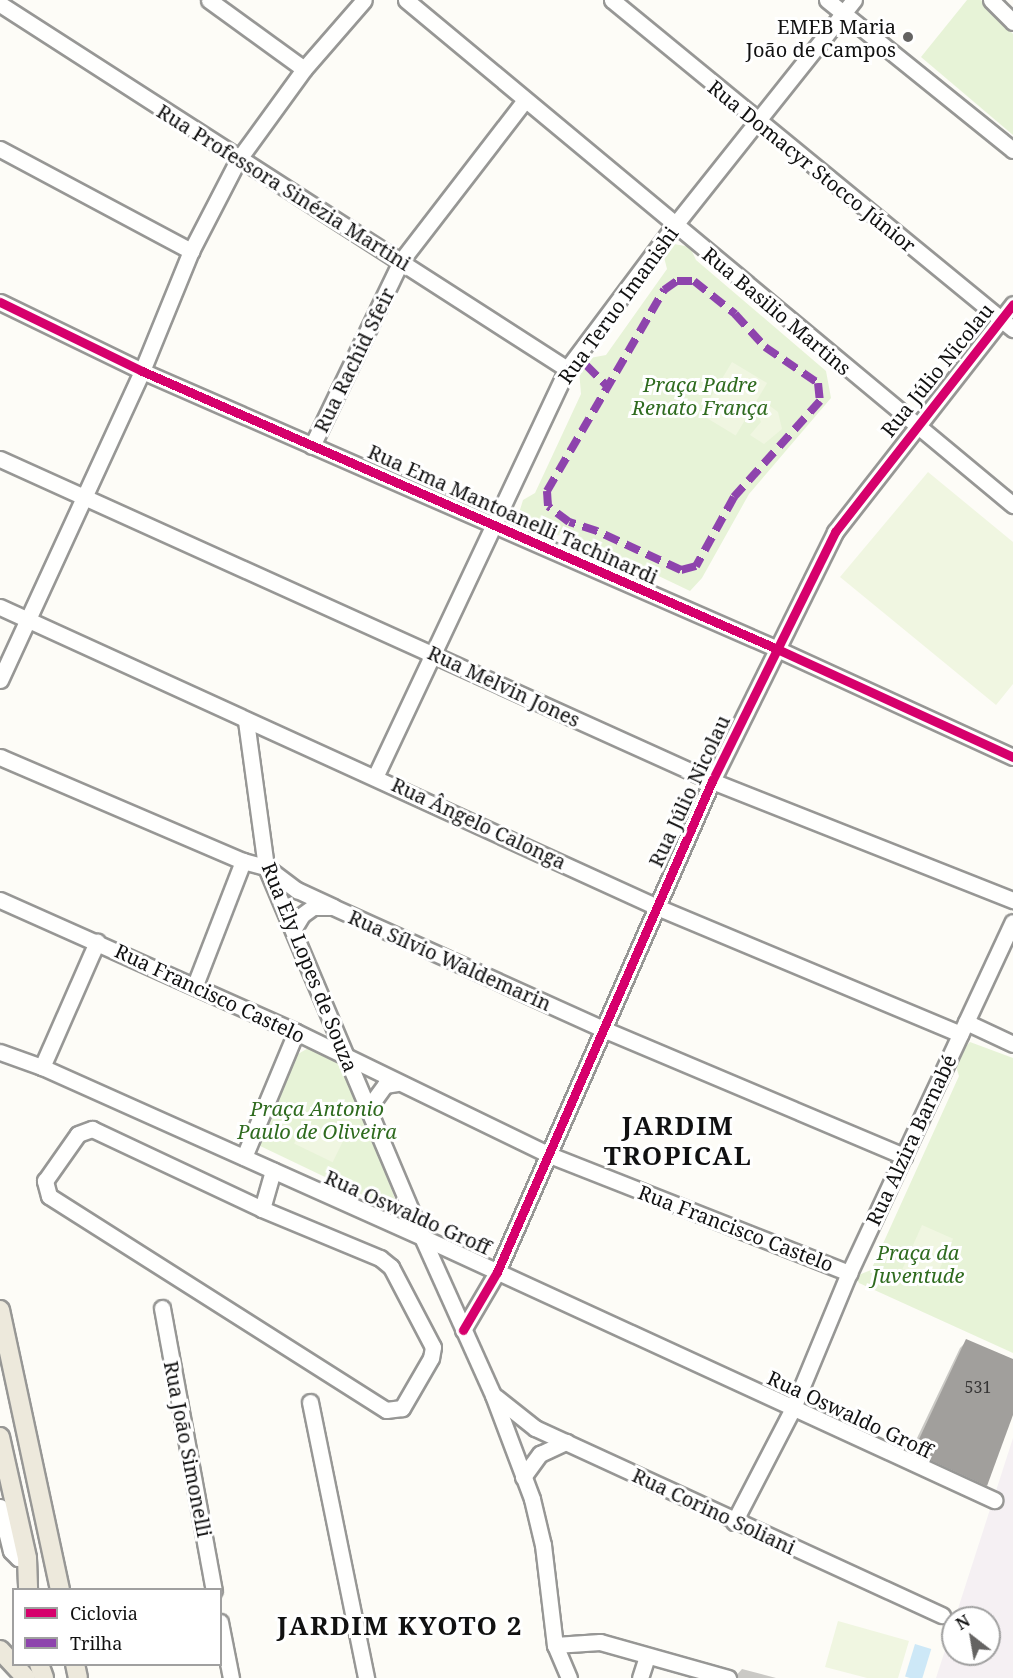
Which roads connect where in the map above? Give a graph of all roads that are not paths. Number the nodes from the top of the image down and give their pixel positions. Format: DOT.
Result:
graph roads {
  1 [pos="209,0"];
  2 [pos="364,0"];
  3 [pos="406,0"];
  4 [pos="612,0"];
  5 [pos="827,0"];
  6 [pos="854,0"];
  7 [pos="991,0"];
  8 [pos="0,4"];
  9 [pos="844,13"];
  10 [pos="1013,22"];
  11 [pos="304,69"];
  12 [pos="524,100"];
  13 [pos="758,123"];
  14 [pos="0,149"];
  15 [pos="1013,150"];
  16 [pos="238,160"];
  17 [pos="675,226"];
  18 [pos="191,250"];
  19 [pos="402,261"];
  20 [pos="0,302"];
  21 [pos="1013,304"];
  22 [pos="1007,324"];
  23 [pos="567,369"];
  24 [pos="142,371"];
  25 [pos="915,426"];
  26 [pos="312,446"];
  27 [pos="0,459"];
  28 [pos="84,498"];
  29 [pos="1013,505"];
  30 [pos="492,524"];
  31 [pos="0,607"];
  32 [pos="26,619"];
  33 [pos="775,648"];
  34 [pos="431,652"];
  35 [pos="0,680"];
  36 [pos="246,721"];
  37 [pos="0,757"];
  38 [pos="1013,757"];
  39 [pos="376,775"];
  40 [pos="712,781"];
  41 [pos="243,861"];
  42 [pos="266,867"];
  43 [pos="0,900"];
  44 [pos="1013,900"];
  45 [pos="333,907"];
  46 [pos="657,907"];
  47 [pos="1013,922"];
  48 [pos="293,930"];
  49 [pos="97,942"];
  50 [pos="195,985"];
  51 [pos="963,1028"];
  52 [pos="603,1029"];
  53 [pos="296,1032"];
  54 [pos="1013,1044"];
  55 [pos="0,1053"];
  56 [pos="346,1058"];
  57 [pos="42,1067"];
  58 [pos="397,1083"];
  59 [pos="369,1107"];
  60 [pos="547,1154"];
  61 [pos="904,1156"];
  62 [pos="244,1157"];
  63 [pos="273,1170"];
  64 [pos="262,1209"];
  65 [pos="422,1237"];
  66 [pos="497,1272"];
  67 [pos="849,1273"];
  68 [pos="162,1308"];
  69 [pos="0,1310"];
  70 [pos="463,1330"];
  71 [pos="493,1395"];
  72 [pos="310,1402"];
  73 [pos="793,1408"];
  74 [pos="0,1437"];
  75 [pos="566,1442"];
  76 [pos="33,1461"];
  77 [pos="6,1466"];
  78 [pos="523,1477"];
  79 [pos="994,1500"];
  80 [pos="0,1507"];
  81 [pos="734,1522"];
  82 [pos="27,1558"];
  83 [pos="28,1588"];
  84 [pos="60,1588"];
  85 [pos="214,1588"];
  86 [pos="941,1615"];
  87 [pos="222,1632"];
  88 [pos="555,1645"];
  89 [pos="0,1650"];
  90 [pos="647,1657"];
  91 [pos="12,1663"];
  92 [pos="15,1666"];
  93 [pos="26,1678"];
  94 [pos="231,1678"];
  95 [pos="366,1678"];
  96 [pos="569,1678"];
  97 [pos="640,1678"];
  98 [pos="728,1678"];
  1 -- 11 [label="street"];
  2 -- 11 [label="street"];
  3 -- 12 [label="street, Rua Basilio Martins"];
  4 -- 13 [label="street, Rua Domacyr Stocco Júnior"];
  5 -- 9 [label="street"];
  6 -- 9 [label="street, Rua Teruo Imanishi"];
  7 -- 10 [label="street"];
  8 -- 16 [label="street, Rua Professora Sinézia Martini"];
  9 -- 13 [label="street, Rua Teruo Imanishi"];
  9 -- 15 [label="street"];
  11 -- 16 [label="street"];
  12 -- 17 [label="street, Rua Basilio Martins"];
  12 -- 19 [label="street, Rua Rachid Sfeir"];
  13 -- 17 [label="street, Rua Teruo Imanishi"];
  13 -- 22 [label="street, Rua Domacyr Stocco Júnior"];
  14 -- 18 [label="street"];
  16 -- 18 [label="street"];
  16 -- 19 [label="street, Rua Professora Sinézia Martini"];
  17 -- 23 [label="street, Rua Teruo Imanishi"];
  17 -- 25 [label="street, Rua Basilio Martins"];
  18 -- 24 [label="street"];
  19 -- 23 [label="street, Rua Professora Sinézia Martini"];
  19 -- 26 [label="street, Rua Rachid Sfeir"];
  20 -- 24 [label="street, Rua Ema Mantoanelli Tachinardi"];
  21 -- 22 [label="street, Rua Júlio Nicolau"];
  22 -- 25 [label="street, Rua Júlio Nicolau"];
  23 -- 30 [label="street, Rua Teruo Imanishi"];
  24 -- 26 [label="street, Rua Ema Mantoanelli Tachinardi"];
  24 -- 28 [label="street"];
  25 -- 29 [label="street, Rua Basilio Martins"];
  25 -- 33 [label="street, Rua Júlio Nicolau"];
  26 -- 30 [label="street, Rua Ema Mantoanelli Tachinardi"];
  27 -- 28 [label="street, Rua Melvin Jones"];
  28 -- 32 [label="street"];
  28 -- 34 [label="street, Rua Melvin Jones"];
  30 -- 33 [label="street, Rua Ema Mantoanelli Tachinardi"];
  30 -- 34 [label="street, Rua Teruo Imanishi"];
  31 -- 32 [label="street, Rua Ângelo Calonga"];
  32 -- 35 [label="street"];
  32 -- 36 [label="street, Rua Ângelo Calonga"];
  33 -- 38 [label="street, Rua Ema Mantoanelli Tachinardi"];
  33 -- 40 [label="street, Rua Júlio Nicolau"];
  34 -- 39 [label="street, Rua Teruo Imanishi"];
  34 -- 40 [label="street, Rua Melvin Jones"];
  36 -- 39 [label="street, Rua Ângelo Calonga"];
  36 -- 42 [label="street, Rua Ely Lopes de Souza"];
  37 -- 41 [label="street, Rua Sílvio Waldemarin"];
  39 -- 46 [label="street, Rua Ângelo Calonga"];
  40 -- 44 [label="street, Rua Melvin Jones"];
  40 -- 46 [label="street, Rua Júlio Nicolau"];
  41 -- 42 [label="street, Rua Sílvio Waldemarin"];
  41 -- 50 [label="street"];
  42 -- 45 [label="street, Rua Sílvio Waldemarin"];
  42 -- 48 [label="street, Rua Ely Lopes de Souza"];
  43 -- 49 [label="street, Rua Francisco Castelo"];
  45 -- 48 [label="street"];
  45 -- 52 [label="street, Rua Sílvio Waldemarin"];
  46 -- 51 [label="street, Rua Ângelo Calonga"];
  46 -- 52 [label="street, Rua Júlio Nicolau"];
  47 -- 51 [label="street, Rua Alzira Barnabé"];
  48 -- 56 [label="street, Rua Ely Lopes de Souza"];
  49 -- 50 [label="street, Rua Francisco Castelo"];
  49 -- 57 [label="street"];
  50 -- 53 [label="street, Rua Francisco Castelo"];
  51 -- 54 [label="street, Rua Ângelo Calonga"];
  51 -- 61 [label="street, Rua Alzira Barnabé"];
  52 -- 60 [label="street, Rua Júlio Nicolau"];
  52 -- 61 [label="street, Rua Sílvio Waldemarin"];
  53 -- 56 [label="street, Rua Francisco Castelo"];
  53 -- 62 [label="street"];
  55 -- 57 [label="street, Rua Oswaldo Groff"];
  56 -- 58 [label="street, Rua Francisco Castelo"];
  56 -- 59 [label="street, Rua Ely Lopes de Souza"];
  57 -- 62 [label="street, Rua Oswaldo Groff"];
  58 -- 59 [label="street"];
  58 -- 60 [label="street, Rua Francisco Castelo"];
  59 -- 65 [label="street, Rua Ely Lopes de Souza"];
  60 -- 66 [label="street, Rua Júlio Nicolau"];
  60 -- 67 [label="street, Rua Francisco Castelo"];
  61 -- 67 [label="street, Rua Alzira Barnabé"];
  62 -- 63 [label="street, Rua Oswaldo Groff"];
  63 -- 64 [label="street"];
  63 -- 65 [label="street, Rua Oswaldo Groff"];
  64 -- 64 [label="street"];
  65 -- 66 [label="street, Rua Oswaldo Groff"];
  65 -- 70 [label="street, Rua Ely Lopes de Souza"];
  66 -- 70 [label="street, Rua Júlio Nicolau"];
  66 -- 73 [label="street, Rua Oswaldo Groff"];
  67 -- 73 [label="street, Rua Alzira Barnabé"];
  68 -- 85 [label="street, Rua João Simonelli"];
  69 -- 76 [label="main road"];
  70 -- 71 [label="street, Rua Ely Lopes de Souza"];
  71 -- 75 [label="street, Rua Corino Soliani"];
  71 -- 78 [label="street, Rua Ely Lopes de Souza"];
  72 -- 95 [label="street"];
  73 -- 79 [label="street, Rua Oswaldo Groff"];
  73 -- 81 [label="street, Rua Alzira Barnabé"];
  74 -- 77 [label="main road"];
  75 -- 78 [label="street"];
  75 -- 81 [label="street, Rua Corino Soliani"];
  76 -- 77 [label="main road"];
  76 -- 84 [label="main road"];
  77 -- 82 [label="main road"];
  78 -- 88 [label="street, Rua Ely Lopes de Souza"];
  80 -- 82 [label="street"];
  81 -- 86 [label="street, Rua Corino Soliani"];
  82 -- 83 [label="main road"];
  87 -- 94 [label="street"];
  88 -- 90 [label="street"];
  88 -- 96 [label="street, Rua Ely Lopes de Souza"];
  89 -- 91 [label="main road"];
  90 -- 97 [label="street"];
  90 -- 98 [label="street"];
  92 -- 93 [label="main road"];
}
